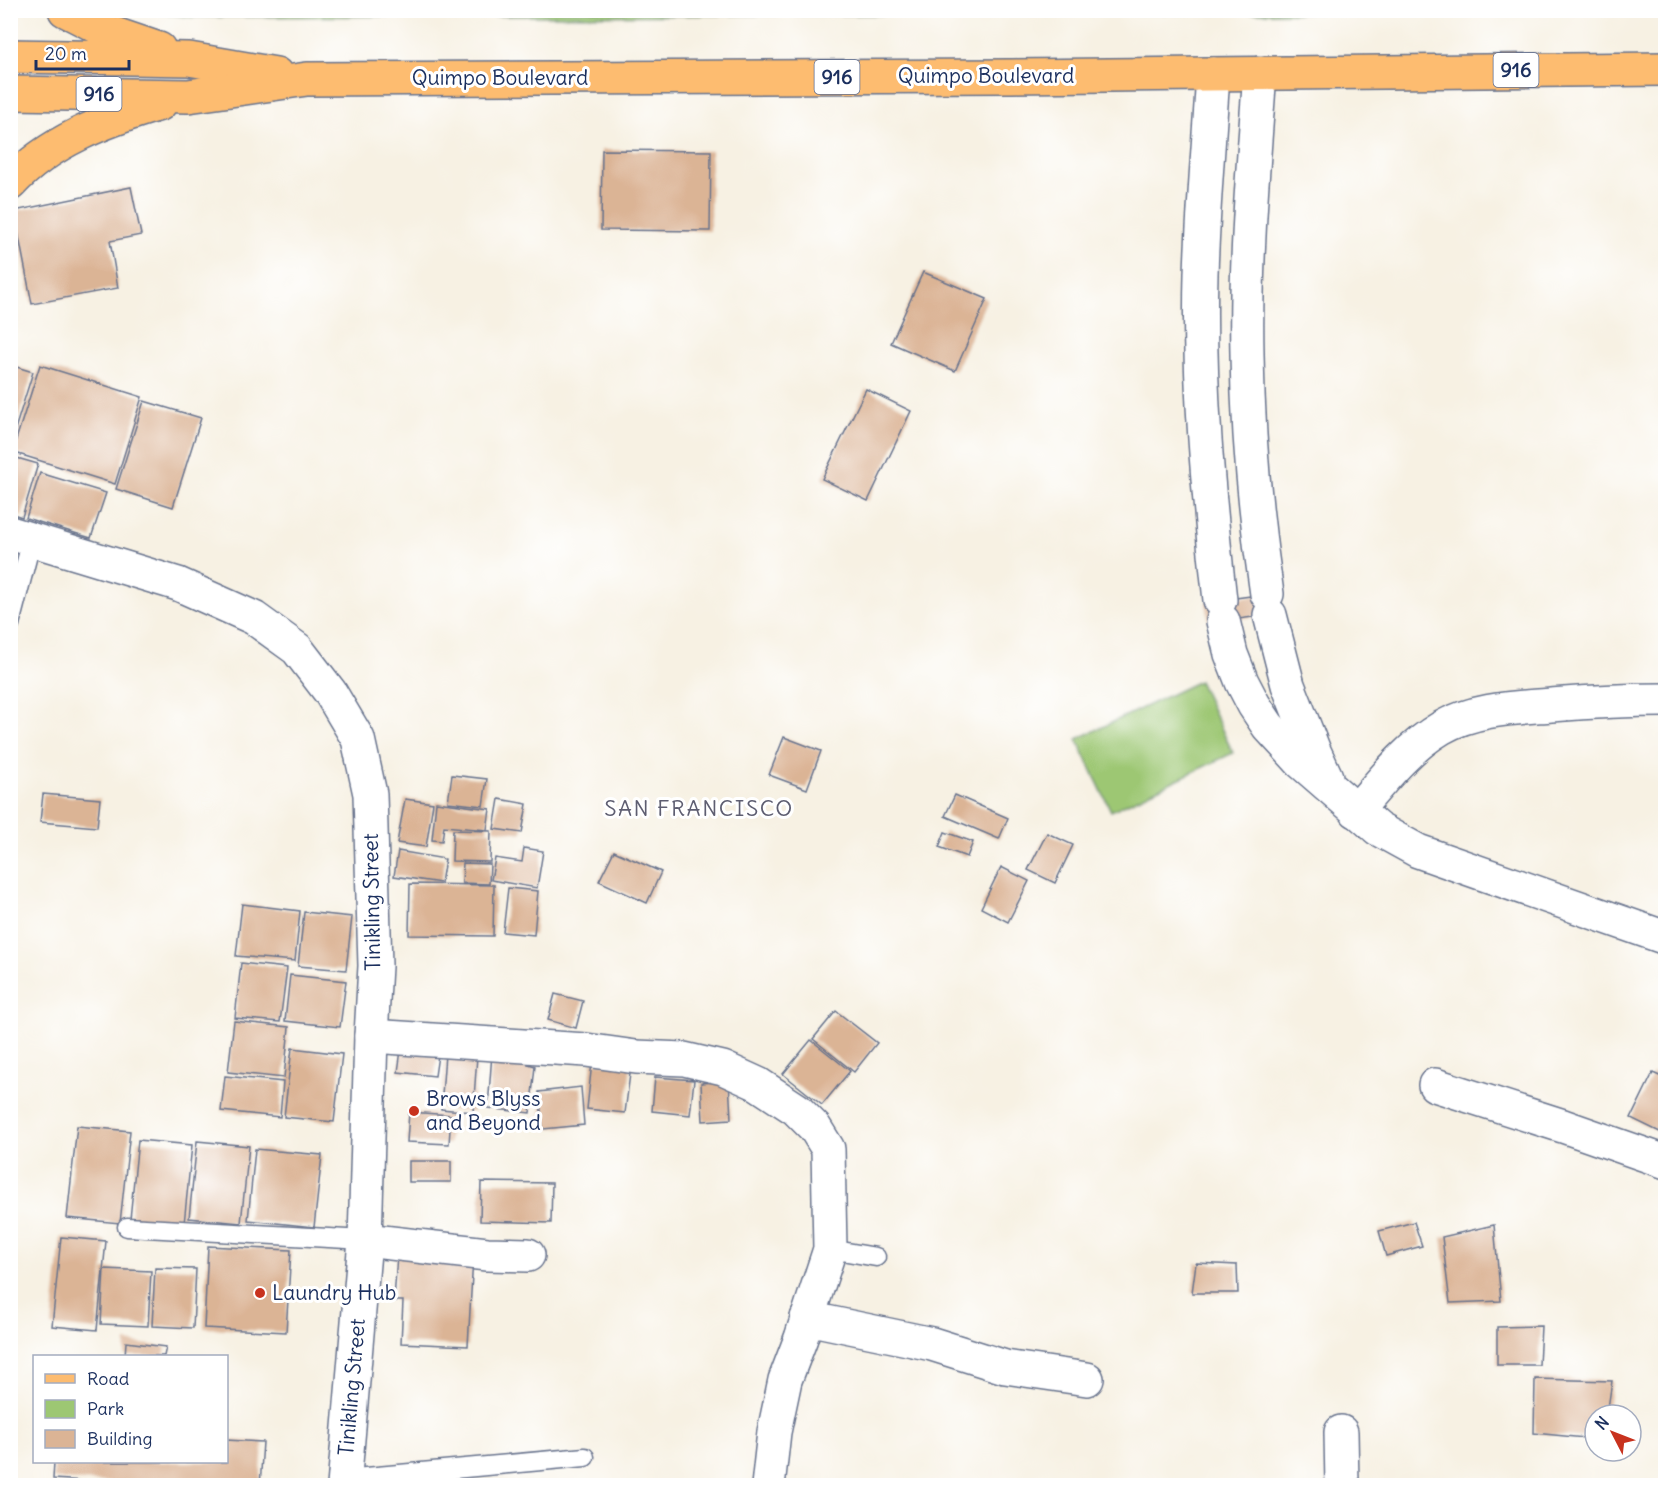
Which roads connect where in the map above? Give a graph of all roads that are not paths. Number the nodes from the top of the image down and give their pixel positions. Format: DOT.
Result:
graph roads {
  1 [pos="65,10"];
  2 [pos="10,56"];
  3 [pos="189,59"];
  4 [pos="1665,69"];
  5 [pos="1260,73"];
  6 [pos="1213,74"];
  7 [pos="307,79"];
  8 [pos="10,93"];
  9 [pos="188,96"];
  10 [pos="10,184"];
  11 [pos="21,536"];
  12 [pos="1260,546"];
  13 [pos="1215,551"];
  14 [pos="10,624"];
  15 [pos="1665,700"];
  16 [pos="1605,701"];
  17 [pos="1665,723"];
  18 [pos="1332,789"];
  19 [pos="1356,811"];
  20 [pos="1665,938"];
  21 [pos="371,1036"];
  22 [pos="1435,1084"];
  23 [pos="1665,1162"];
  24 [pos="127,1227"];
  25 [pos="365,1240"];
  26 [pos="830,1249"];
  27 [pos="528,1256"];
  28 [pos="876,1257"];
  29 [pos="807,1318"];
  30 [pos="1087,1379"];
  31 [pos="1341,1432"];
  32 [pos="585,1457"];
  33 [pos="344,1482"];
  34 [pos="776,1484"];
  35 [pos="1342,1485"];
  1 -- 3 [label="main road"];
  2 -- 3 [label="main road, Quimpo Boulevard / 916"];
  3 -- 7 [label="main road, Quimpo Boulevard / 916"];
  4 -- 5 [label="main road, Quimpo Boulevard / 916"];
  5 -- 6 [label="main road, Quimpo Boulevard / 916"];
  5 -- 12 [label="street"];
  6 -- 7 [label="main road, Quimpo Boulevard / 916"];
  6 -- 13 [label="street"];
  7 -- 9 [label="main road, Quimpo Boulevard / 916"];
  8 -- 9 [label="main road, Quimpo Boulevard / 916"];
  9 -- 10 [label="main road"];
  11 -- 14 [label="lane"];
  11 -- 21 [label="street, Tinikling Street"];
  12 -- 13 [label="street"];
  12 -- 18 [label="street"];
  13 -- 18 [label="street"];
  15 -- 16 [label="street"];
  16 -- 17 [label="street"];
  16 -- 19 [label="street"];
  18 -- 19 [label="street"];
  19 -- 20 [label="street"];
  21 -- 25 [label="street, Tinikling Street"];
  21 -- 26 [label="street"];
  22 -- 23 [label="street"];
  24 -- 25 [label="lane"];
  25 -- 27 [label="street"];
  25 -- 33 [label="street, Tinikling Street"];
  26 -- 28 [label="lane"];
  26 -- 29 [label="street"];
  29 -- 30 [label="street"];
  29 -- 34 [label="street"];
  31 -- 35 [label="street"];
  32 -- 33 [label="lane"];
}
